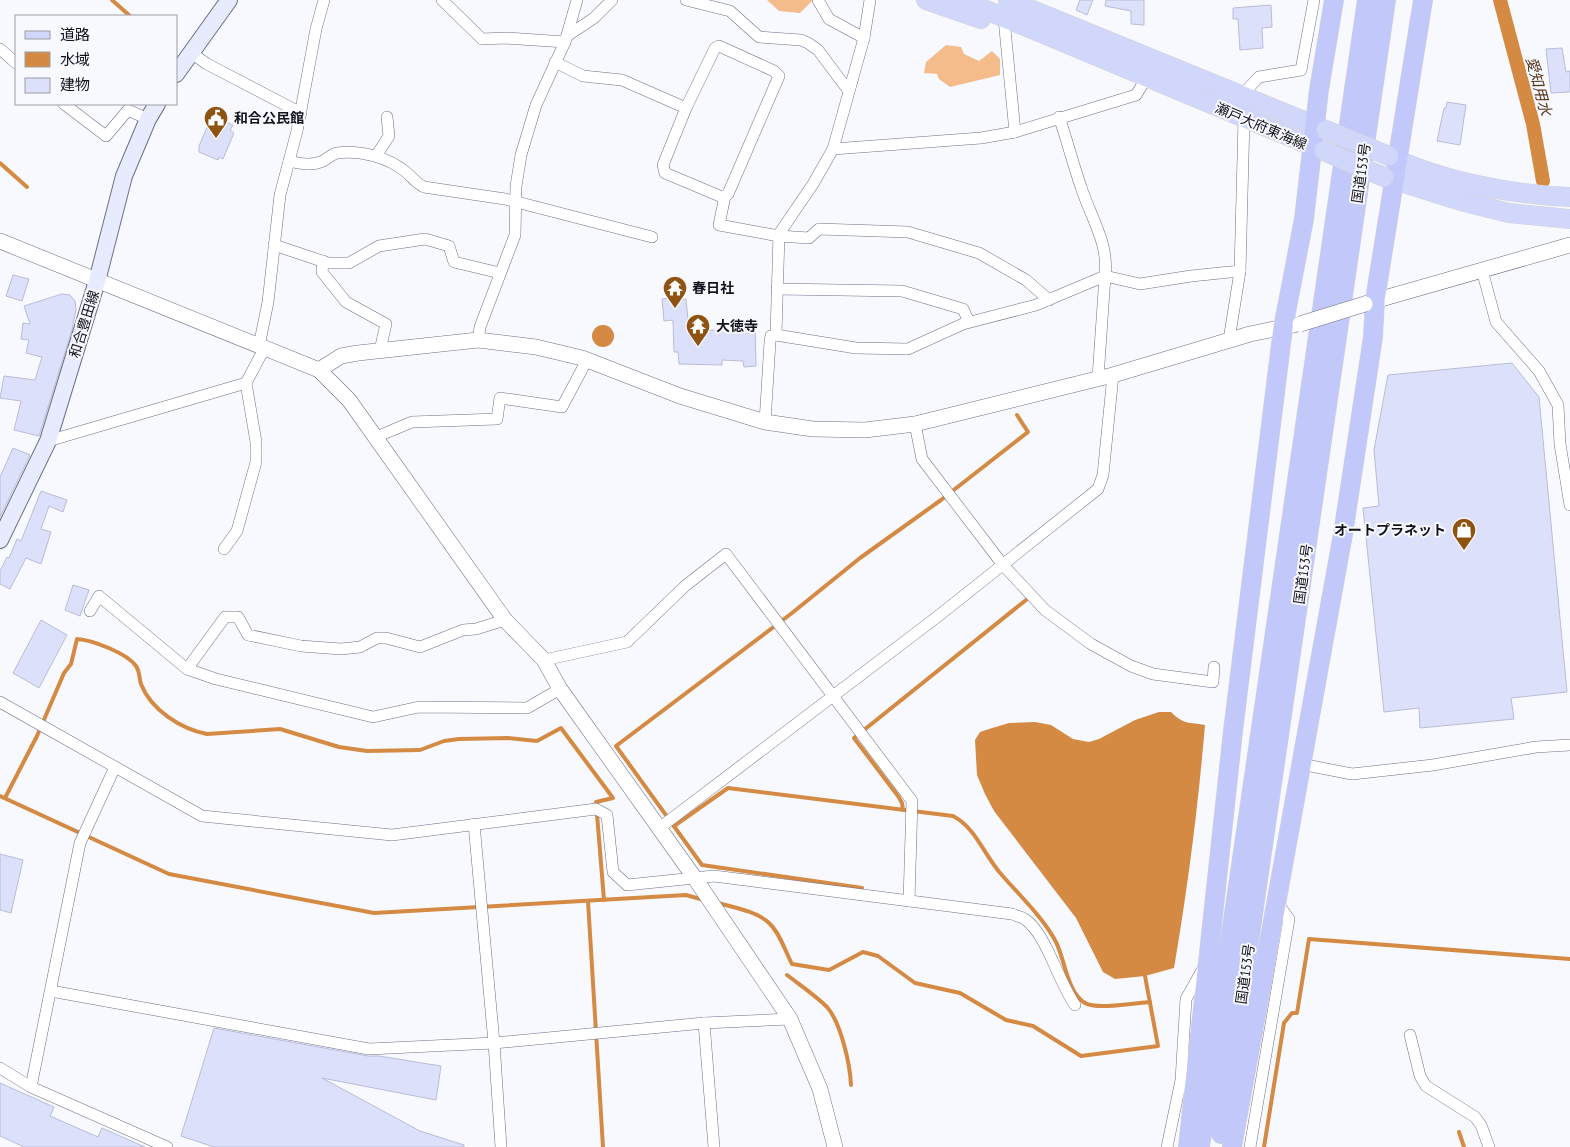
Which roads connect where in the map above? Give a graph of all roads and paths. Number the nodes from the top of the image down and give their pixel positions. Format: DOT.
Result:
graph roads {
  1 [pos="230,0"];
  2 [pos="324,0"];
  3 [pos="442,0"];
  4 [pos="577,0"];
  5 [pos="612,0"];
  6 [pos="686,0"];
  7 [pos="818,0"];
  8 [pos="870,0"];
  9 [pos="926,0"];
  10 [pos="962,0"];
  11 [pos="1008,0"];
  12 [pos="1314,0"];
  13 [pos="1334,0"];
  14 [pos="1367,0"];
  15 [pos="1386,0"];
  16 [pos="1423,0"];
  17 [pos="1021,4"];
  18 [pos="1004,18"];
  19 [pos="864,38"];
  20 [pos="566,39"];
  21 [pos="0,49"];
  22 [pos="190,52"];
  23 [pos="15,62"];
  24 [pos="555,62"];
  25 [pos="178,71"];
  26 [pos="1148,76"];
  27 [pos="848,90"];
  28 [pos="1242,95"];
  29 [pos="65,105"];
  30 [pos="156,105"];
  31 [pos="686,108"];
  32 [pos="301,113"];
  33 [pos="387,117"];
  34 [pos="1060,117"];
  35 [pos="148,119"];
  36 [pos="1244,119"];
  37 [pos="1321,128"];
  38 [pos="1015,132"];
  39 [pos="833,149"];
  40 [pos="1318,149"];
  41 [pos="376,156"];
  42 [pos="1394,158"];
  43 [pos="289,162"];
  44 [pos="1390,179"];
  45 [pos="725,196"];
  46 [pos="1570,197"];
  47 [pos="515,202"];
  48 [pos="1570,219"];
  49 [pos="779,236"];
  50 [pos="652,237"];
  51 [pos="0,241"];
  52 [pos="274,245"];
  53 [pos="1570,245"];
  54 [pos="324,262"];
  55 [pos="1482,270"];
  56 [pos="1240,271"];
  57 [pos="500,273"];
  58 [pos="1104,276"];
  59 [pos="97,280"];
  60 [pos="777,289"];
  61 [pos="1049,300"];
  62 [pos="1370,302"];
  63 [pos="969,322"];
  64 [pos="1292,326"];
  65 [pos="776,335"];
  66 [pos="478,340"];
  67 [pos="1230,340"];
  68 [pos="262,347"];
  69 [pos="380,350"];
  70 [pos="587,360"];
  71 [pos="319,370"];
  72 [pos="1106,377"];
  73 [pos="246,383"];
  74 [pos="765,422"];
  75 [pos="915,424"];
  76 [pos="376,438"];
  77 [pos="48,441"];
  78 [pos="1565,443"];
  79 [pos="1570,505"];
  80 [pos="0,540"];
  81 [pos="224,549"];
  82 [pos="1003,565"];
  83 [pos="90,610"];
  84 [pos="505,620"];
  85 [pos="544,660"];
  86 [pos="1214,667"];
  87 [pos="187,669"];
  88 [pos="560,689"];
  89 [pos="831,695"];
  90 [pos="0,702"];
  91 [pos="1570,745"];
  92 [pos="1301,764"];
  93 [pos="115,767"];
  94 [pos="474,824"];
  95 [pos="658,829"];
  96 [pos="694,877"];
  97 [pos="1276,900"];
  98 [pos="909,901"];
  99 [pos="1208,960"];
  100 [pos="51,991"];
  101 [pos="1075,1005"];
  102 [pos="790,1019"];
  103 [pos="704,1023"];
  104 [pos="1410,1035"];
  105 [pos="494,1042"];
  106 [pos="0,1068"];
  107 [pos="31,1087"];
  108 [pos="167,1147"];
  109 [pos="501,1147"];
  110 [pos="714,1147"];
  111 [pos="835,1147"];
  112 [pos="1167,1147"];
  113 [pos="1188,1147"];
  114 [pos="1200,1147"];
  115 [pos="1220,1147"];
  116 [pos="1232,1147"];
  117 [pos="1250,1147"];
  118 [pos="1489,1147"];
  1 -- 22 [label="main road"];
  2 -- 32 [label="street"];
  3 -- 20 [label="street"];
  4 -- 20 [label="street"];
  5 -- 20 [label="street"];
  6 -- 27 [label="street"];
  7 -- 19 [label="street"];
  8 -- 19 [label="street"];
  9 -- 18 [label="main road"];
  10 -- 18 [label="main road, 瀬戸大府東海線"];
  11 -- 17 [label="main road, 瀬戸大府東海線"];
  12 -- 28 [label="street"];
  13 -- 37 [label="highway"];
  14 -- 114 [label="highway, 国道153号"];
  15 -- 115 [label="highway, 国道153号"];
  16 -- 42 [label="highway"];
  17 -- 28 [label="main road, 瀬戸大府東海線"];
  18 -- 26 [label="main road, 瀬戸大府東海線"];
  18 -- 38 [label="street"];
  19 -- 27 [label="street"];
  20 -- 24 [label="street"];
  21 -- 23 [label="street"];
  22 -- 25 [label="main road"];
  22 -- 32 [label="street"];
  24 -- 31 [label="street"];
  24 -- 47 [label="street"];
  26 -- 34 [label="street"];
  26 -- 36 [label="main road, 瀬戸大府東海線"];
  27 -- 39 [label="street"];
  28 -- 37 [label="main road, 瀬戸大府東海線"];
  29 -- 35 [label="street"];
  30 -- 35 [label="main road, 和合豊田線"];
  31 -- 45 [label="street"];
  31 -- 45 [label="street"];
  32 -- 43 [label="street"];
  33 -- 41 [label="street"];
  34 -- 38 [label="street"];
  34 -- 58 [label="street"];
  35 -- 59 [label="main road, 和合豊田線"];
  36 -- 40 [label="main road, 瀬戸大府東海線"];
  36 -- 56 [label="street"];
  37 -- 40 [label="highway"];
  37 -- 42 [label="main road, 瀬戸大府東海線, bridge"];
  38 -- 39 [label="street"];
  39 -- 49 [label="street"];
  40 -- 44 [label="main road, 瀬戸大府東海線, bridge"];
  40 -- 64 [label="highway"];
  41 -- 43 [label="street"];
  41 -- 47 [label="street"];
  42 -- 44 [label="highway"];
  42 -- 46 [label="main road, 瀬戸大府東海線"];
  43 -- 52 [label="street"];
  44 -- 48 [label="main road, 瀬戸大府東海線"];
  44 -- 62 [label="highway"];
  45 -- 49 [label="street"];
  47 -- 50 [label="street"];
  47 -- 57 [label="street"];
  49 -- 60 [label="street"];
  49 -- 61 [label="street"];
  51 -- 59 [label="street"];
  52 -- 54 [label="street"];
  52 -- 68 [label="street"];
  53 -- 55 [label="street"];
  54 -- 57 [label="street"];
  54 -- 69 [label="street"];
  55 -- 62 [label="street"];
  55 -- 78 [label="street"];
  56 -- 58 [label="street"];
  56 -- 67 [label="street"];
  57 -- 66 [label="street"];
  58 -- 61 [label="street"];
  58 -- 72 [label="street"];
  59 -- 68 [label="street"];
  59 -- 77 [label="main road, 和合豊田線"];
  60 -- 63 [label="street"];
  60 -- 65 [label="street"];
  61 -- 63 [label="street"];
  62 -- 64 [label="street, bridge"];
  62 -- 92 [label="highway"];
  63 -- 65 [label="street"];
  64 -- 67 [label="street"];
  64 -- 99 [label="highway"];
  65 -- 74 [label="street"];
  66 -- 69 [label="street"];
  66 -- 70 [label="street"];
  67 -- 72 [label="street"];
  68 -- 71 [label="street"];
  68 -- 73 [label="street"];
  69 -- 71 [label="street"];
  70 -- 74 [label="street"];
  70 -- 76 [label="street"];
  71 -- 76 [label="street"];
  72 -- 75 [label="street"];
  72 -- 82 [label="street"];
  73 -- 77 [label="street"];
  73 -- 81 [label="street"];
  74 -- 75 [label="street"];
  75 -- 82 [label="street"];
  76 -- 84 [label="street"];
  77 -- 80 [label="main road, 和合豊田線"];
  78 -- 79 [label="street"];
  82 -- 86 [label="street"];
  82 -- 89 [label="street"];
  83 -- 87 [label="street"];
  84 -- 85 [label="street"];
  84 -- 87 [label="street"];
  85 -- 88 [label="street"];
  85 -- 89 [label="street"];
  87 -- 88 [label="street"];
  88 -- 95 [label="street"];
  89 -- 95 [label="street"];
  89 -- 98 [label="street"];
  90 -- 93 [label="street"];
  91 -- 92 [label="street"];
  92 -- 97 [label="highway"];
  93 -- 94 [label="street"];
  93 -- 100 [label="street"];
  94 -- 96 [label="street"];
  94 -- 105 [label="street"];
  95 -- 96 [label="street"];
  96 -- 98 [label="street"];
  96 -- 102 [label="street"];
  97 -- 116 [label="highway"];
  97 -- 117 [label="street"];
  98 -- 101 [label="street"];
  99 -- 112 [label="street"];
  99 -- 113 [label="highway"];
  100 -- 105 [label="street"];
  100 -- 107 [label="street"];
  102 -- 103 [label="street"];
  102 -- 111 [label="street"];
  103 -- 105 [label="street"];
  103 -- 110 [label="street"];
  104 -- 118 [label="street"];
  105 -- 109 [label="street"];
  106 -- 107 [label="street"];
  107 -- 108 [label="street"];
}
